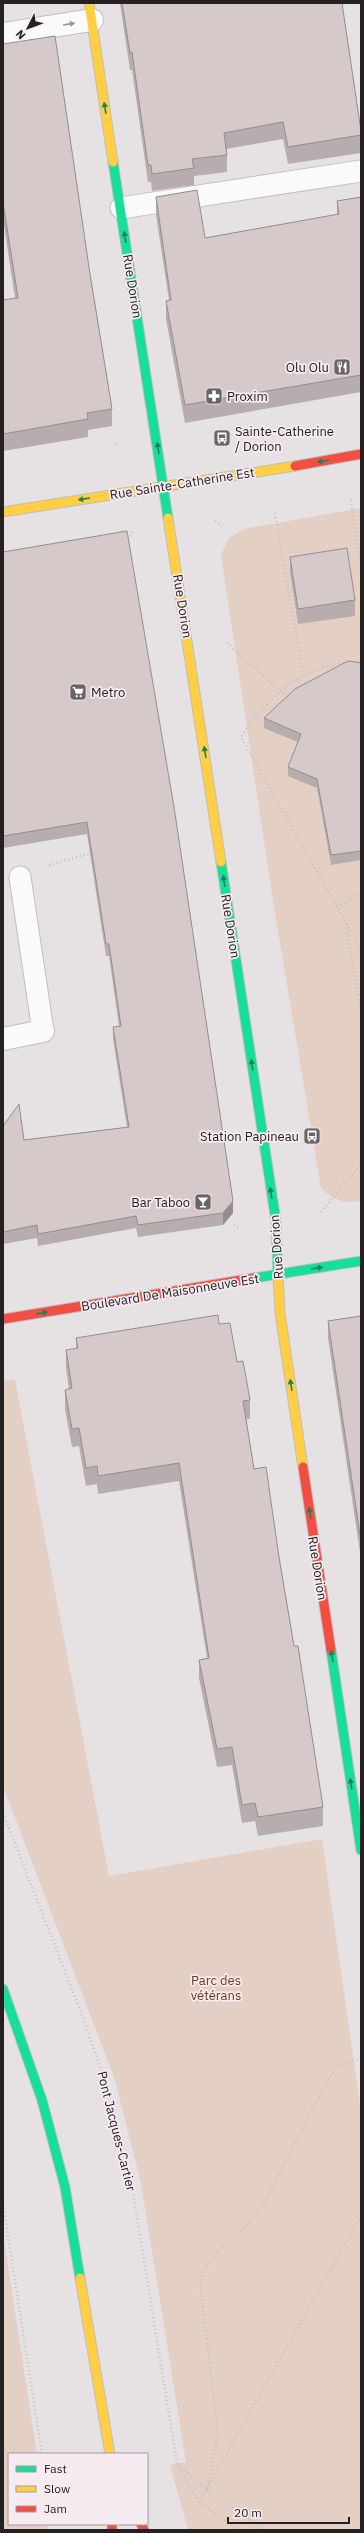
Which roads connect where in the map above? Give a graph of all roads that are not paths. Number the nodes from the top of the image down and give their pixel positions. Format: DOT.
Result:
graph roads {
  1 [pos="91,11"];
  2 [pos="3,34"];
  3 [pos="361,171"];
  4 [pos="121,208"];
  5 [pos="361,454"];
  6 [pos="164,487"];
  7 [pos="3,512"];
  8 [pos="20,877"];
  9 [pos="43,1031"];
  10 [pos="3,1039"];
  11 [pos="361,1261"];
  12 [pos="278,1274"];
  13 [pos="3,1319"];
  14 [pos="361,1850"];
  15 [pos="3,1989"];
  16 [pos="110,2453"];
  2 -- 1 [label="street, one-way"];
  4 -- 1 [label="street, Rue Dorion, one-way"];
  3 -- 4 [label="lane"];
  6 -- 4 [label="street, Rue Dorion, one-way"];
  5 -- 6 [label="street, Rue Sainte-Catherine Est, one-way"];
  6 -- 7 [label="street, Rue Sainte-Catherine Est, one-way"];
  12 -- 6 [label="street, Rue Dorion, one-way"];
  8 -- 9 [label="lane"];
  9 -- 10 [label="street"];
  12 -- 11 [label="street, Boulevard De Maisonneuve Est, one-way"];
  13 -- 12 [label="street, Boulevard De Maisonneuve Est, one-way"];
  14 -- 12 [label="street, Rue Dorion, one-way"];
  15 -- 16 [label="street"];
}
